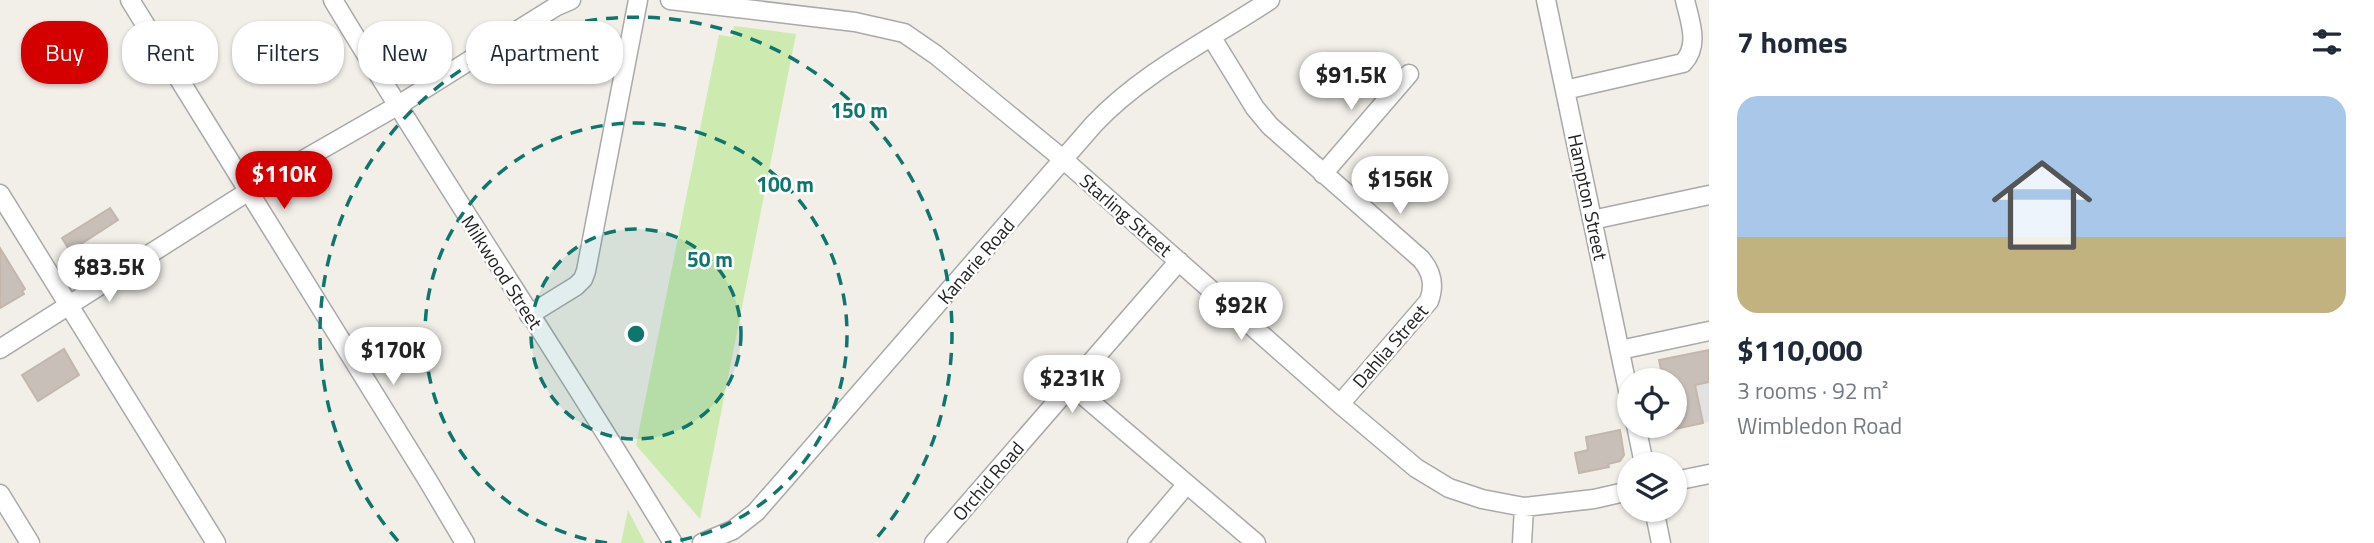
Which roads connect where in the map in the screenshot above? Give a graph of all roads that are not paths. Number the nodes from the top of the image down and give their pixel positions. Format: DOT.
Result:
graph roads {
  1 [pos="130,0"];
  2 [pos="333,0"];
  3 [pos="571,0"];
  4 [pos="638,0"];
  5 [pos="670,0"];
  6 [pos="1270,0"];
  7 [pos="1546,0"];
  8 [pos="1685,0"];
  9 [pos="1212,38"];
  10 [pos="1409,74"];
  11 [pos="1565,90"];
  12 [pos="397,106"];
  13 [pos="1064,160"];
  14 [pos="1323,174"];
  15 [pos="249,191"];
  16 [pos="0,194"];
  17 [pos="1709,195"];
  18 [pos="1592,220"];
  19 [pos="1179,261"];
  20 [pos="70,306"];
  21 [pos="528,315"];
  22 [pos="1709,331"];
  23 [pos="0,349"];
  24 [pos="1619,350"];
  25 [pos="1623,368"];
  26 [pos="1072,386"];
  27 [pos="1340,404"];
  28 [pos="1709,474"];
  29 [pos="1687,479"];
  30 [pos="1187,484"];
  31 [pos="0,494"];
  32 [pos="1617,494"];
  33 [pos="1524,507"];
  34 [pos="1657,522"];
  35 [pos="30,543"];
  36 [pos="216,543"];
  37 [pos="465,543"];
  38 [pos="673,543"];
  39 [pos="702,543"];
  40 [pos="934,543"];
  41 [pos="1137,543"];
  42 [pos="1256,543"];
  43 [pos="1522,543"];
  44 [pos="1661,543"];
  1 -- 15 [label="street"];
  2 -- 12 [label="street, Milkwood Street"];
  3 -- 12 [label="street"];
  4 -- 21 [label="street"];
  5 -- 13 [label="street, Starling Street"];
  6 -- 9 [label="street, Kanarie Road"];
  7 -- 11 [label="street, Hampton Street"];
  8 -- 11 [label="street"];
  9 -- 13 [label="street, Kanarie Road"];
  9 -- 14 [label="street, Dahlia Street"];
  10 -- 14 [label="street"];
  11 -- 18 [label="street, Hampton Street"];
  12 -- 15 [label="street"];
  12 -- 21 [label="street, Milkwood Street"];
  13 -- 19 [label="street, Starling Street"];
  13 -- 39 [label="street, Kanarie Road"];
  14 -- 27 [label="street, Dahlia Street"];
  15 -- 20 [label="street"];
  15 -- 37 [label="street"];
  16 -- 20 [label="street"];
  17 -- 18 [label="street"];
  18 -- 24 [label="street, Hampton Street"];
  19 -- 26 [label="street, Orchid Road"];
  19 -- 27 [label="street, Starling Street"];
  20 -- 23 [label="street"];
  20 -- 36 [label="street"];
  21 -- 38 [label="street, Milkwood Street"];
  22 -- 24 [label="street"];
  24 -- 25 [label="street, Hampton Street"];
  26 -- 30 [label="street"];
  26 -- 40 [label="street, Orchid Road"];
  27 -- 33 [label="street, Starling Street"];
  28 -- 29 [label="street"];
  30 -- 41 [label="street"];
  30 -- 42 [label="street"];
  31 -- 35 [label="street"];
  32 -- 33 [label="street, Starling Street"];
  33 -- 43 [label="street"];
  34 -- 44 [label="street"];
}
